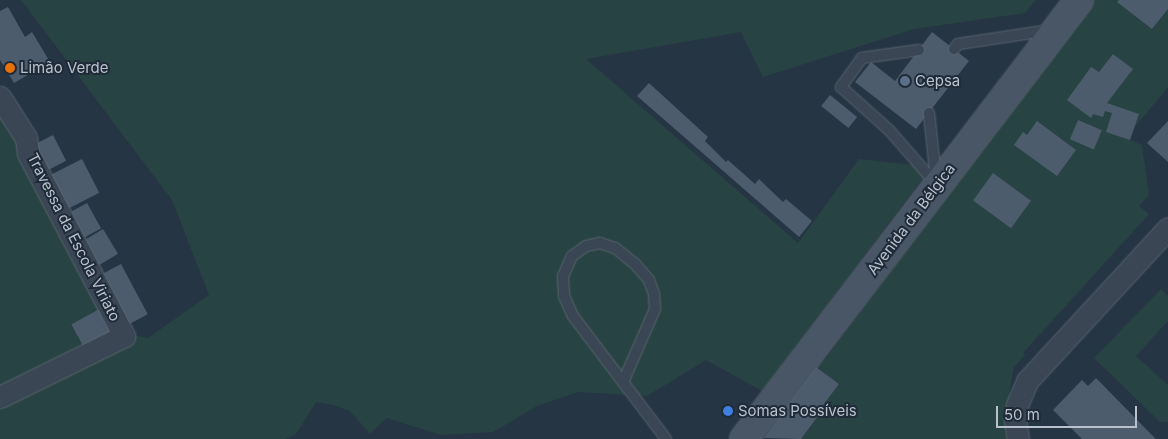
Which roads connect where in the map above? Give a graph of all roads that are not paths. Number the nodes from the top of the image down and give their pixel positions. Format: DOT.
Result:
graph roads {
  1 [pos="1079,0"];
  2 [pos="1056,30"];
  3 [pos="954,46"];
  4 [pos="919,50"];
  5 [pos="0,97"];
  6 [pos="929,113"];
  7 [pos="937,184"];
  8 [pos="1168,228"];
  9 [pos="623,382"];
  10 [pos="0,397"];
  11 [pos="666,439"];
  12 [pos="744,439"];
  13 [pos="1018,439"];
  1 -- 2 [label="main road, Avenida da Bélgica"];
  2 -- 3 [label="lane"];
  2 -- 7 [label="main road, Avenida da Bélgica"];
  4 -- 7 [label="lane"];
  5 -- 10 [label="street, Travessa da Escola Viriato"];
  6 -- 7 [label="lane"];
  7 -- 12 [label="main road, Avenida da Bélgica"];
  8 -- 13 [label="street"];
  9 -- 9 [label="lane"];
  9 -- 11 [label="lane"];
}
